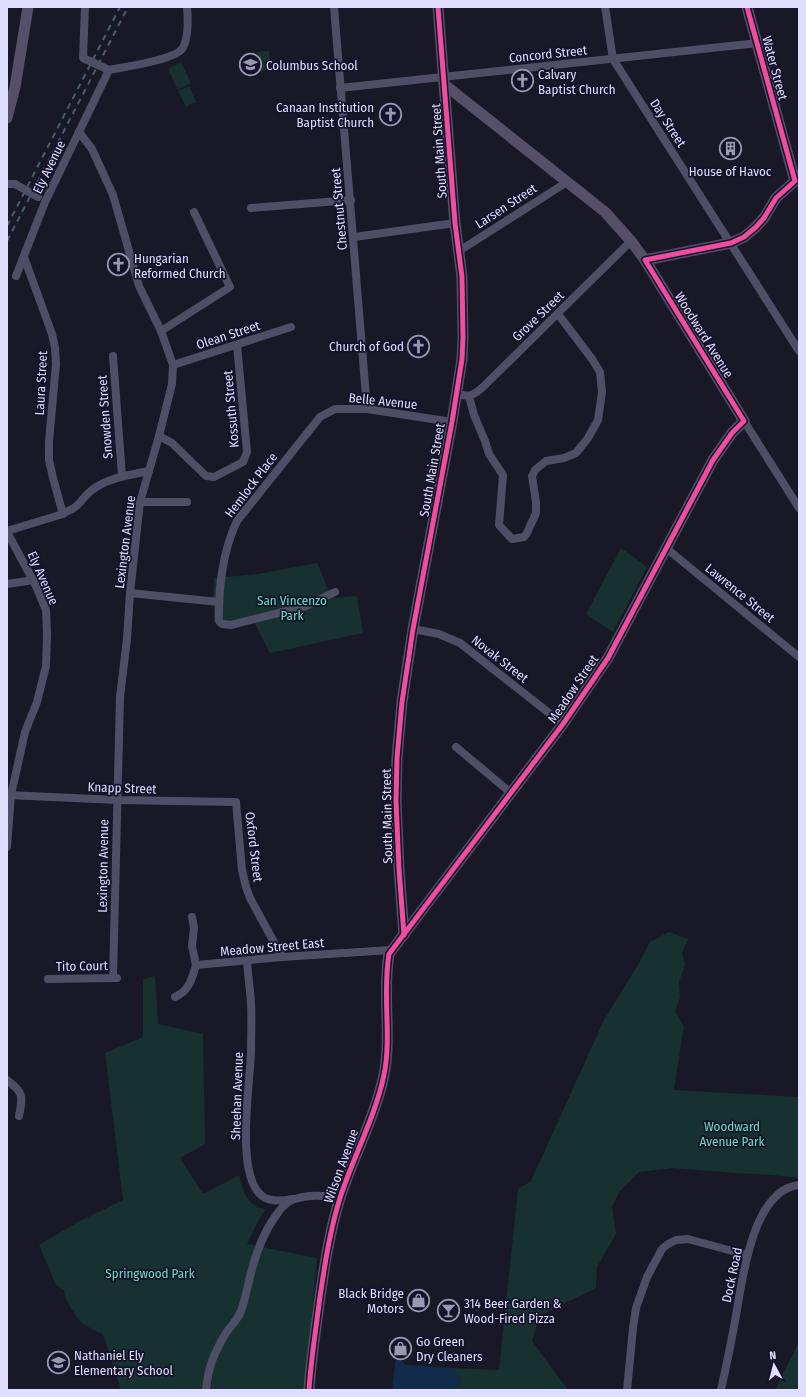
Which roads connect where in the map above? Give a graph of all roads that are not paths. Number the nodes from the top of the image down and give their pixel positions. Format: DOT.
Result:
graph roads {
  1 [pos="28,7"];
  2 [pos="85,7"];
  3 [pos="187,7"];
  4 [pos="334,7"];
  5 [pos="438,7"];
  6 [pos="605,7"];
  7 [pos="747,7"];
  8 [pos="758,43"];
  9 [pos="613,59"];
  10 [pos="109,70"];
  11 [pos="444,81"];
  12 [pos="340,88"];
  13 [pos="7,118"];
  14 [pos="79,132"];
  15 [pos="567,182"];
  16 [pos="798,183"];
  17 [pos="11,184"];
  18 [pos="351,200"];
  19 [pos="45,202"];
  20 [pos="251,208"];
  21 [pos="194,212"];
  22 [pos="455,223"];
  23 [pos="354,237"];
  24 [pos="631,241"];
  25 [pos="731,243"];
  26 [pos="459,251"];
  27 [pos="24,257"];
  28 [pos="645,260"];
  29 [pos="16,276"];
  30 [pos="558,314"];
  31 [pos="291,327"];
  32 [pos="161,331"];
  33 [pos="237,345"];
  34 [pos="799,351"];
  35 [pos="113,356"];
  36 [pos="173,365"];
  37 [pos="456,394"];
  38 [pos="470,396"];
  39 [pos="335,409"];
  40 [pos="367,409"];
  41 [pos="744,421"];
  42 [pos="452,422"];
  43 [pos="159,436"];
  44 [pos="149,471"];
  45 [pos="122,476"];
  46 [pos="140,502"];
  47 [pos="187,502"];
  48 [pos="799,508"];
  49 [pos="63,514"];
  50 [pos="7,531"];
  51 [pos="666,548"];
  52 [pos="34,580"];
  53 [pos="7,584"];
  54 [pos="335,592"];
  55 [pos="130,593"];
  56 [pos="219,602"];
  57 [pos="414,629"];
  58 [pos="799,657"];
  59 [pos="563,724"];
  60 [pos="456,747"];
  61 [pos="511,793"];
  62 [pos="9,795"];
  63 [pos="117,800"];
  64 [pos="236,802"];
  65 [pos="7,847"];
  66 [pos="192,917"];
  67 [pos="404,935"];
  68 [pos="391,950"];
  69 [pos="282,957"];
  70 [pos="247,961"];
  71 [pos="196,965"];
  72 [pos="115,978"];
  73 [pos="48,979"];
  74 [pos="175,997"];
  75 [pos="7,1080"];
  76 [pos="18,1116"];
  77 [pos="799,1185"];
  78 [pos="340,1197"];
  79 [pos="293,1199"];
  80 [pos="747,1254"];
  81 [pos="206,1390"];
  82 [pos="309,1390"];
  83 [pos="627,1390"];
  84 [pos="721,1390"];
  1 -- 13 [label="main road"];
  2 -- 10 [label="street"];
  3 -- 10 [label="street"];
  4 -- 12 [label="street, Chestnut Street"];
  5 -- 11 [label="main road, South Main Street"];
  6 -- 9 [label="street, Day Street"];
  7 -- 8 [label="main road, Water Street"];
  8 -- 9 [label="street, Concord Street"];
  8 -- 16 [label="main road, Water Street"];
  9 -- 11 [label="street, Concord Street"];
  9 -- 25 [label="street, Day Street"];
  10 -- 14 [label="street, Ely Avenue"];
  11 -- 12 [label="street, Concord Street"];
  11 -- 15 [label="main road, Woodward Avenue"];
  11 -- 22 [label="main road, South Main Street"];
  12 -- 18 [label="street, Chestnut Street"];
  14 -- 19 [label="street, Ely Avenue"];
  14 -- 32 [label="street, Lexington Avenue"];
  15 -- 24 [label="main road, Woodward Avenue"];
  15 -- 26 [label="street, Larsen Street"];
  16 -- 25 [label="main road"];
  17 -- 19 [label="street, bridge"];
  18 -- 20 [label="street"];
  18 -- 23 [label="street, Chestnut Street"];
  19 -- 27 [label="street, Ely Avenue"];
  21 -- 32 [label="street"];
  22 -- 23 [label="street"];
  22 -- 26 [label="main road, South Main Street"];
  23 -- 40 [label="street, Chestnut Street"];
  24 -- 28 [label="main road, Woodward Avenue"];
  24 -- 30 [label="street, Grove Street"];
  25 -- 28 [label="main road"];
  25 -- 34 [label="street, Day Street"];
  26 -- 37 [label="main road, South Main Street"];
  27 -- 29 [label="street, Ely Avenue"];
  27 -- 49 [label="street, Laura Street"];
  28 -- 41 [label="main road, Woodward Avenue"];
  30 -- 38 [label="street, Grove Street"];
  30 -- 38 [label="street"];
  31 -- 33 [label="street, Olean Street"];
  32 -- 36 [label="street, Lexington Avenue"];
  33 -- 36 [label="street, Olean Street"];
  33 -- 43 [label="street, Kossuth Street"];
  35 -- 45 [label="street, Snowden Street"];
  36 -- 43 [label="street, Lexington Avenue"];
  37 -- 38 [label="street"];
  37 -- 42 [label="main road, South Main Street"];
  39 -- 40 [label="street, Belle Avenue"];
  39 -- 56 [label="street, Hemlock Place"];
  40 -- 42 [label="street, Belle Avenue"];
  41 -- 48 [label="street, Woodward Avenue"];
  41 -- 51 [label="main road, Meadow Street"];
  42 -- 57 [label="main road, South Main Street"];
  43 -- 44 [label="street, Lexington Avenue"];
  44 -- 45 [label="street"];
  44 -- 46 [label="street, Lexington Avenue"];
  45 -- 49 [label="street"];
  46 -- 47 [label="street"];
  46 -- 55 [label="street, Lexington Avenue"];
  49 -- 50 [label="street"];
  50 -- 52 [label="street, Ely Avenue"];
  51 -- 58 [label="street, Lawrence Street"];
  51 -- 59 [label="main road, Meadow Street"];
  52 -- 53 [label="street"];
  52 -- 62 [label="street, Ely Avenue"];
  54 -- 56 [label="street, Hemlock Place"];
  55 -- 56 [label="street"];
  55 -- 63 [label="street, Lexington Avenue"];
  57 -- 59 [label="street, Novak Street"];
  57 -- 67 [label="main road, South Main Street"];
  59 -- 61 [label="main road, Meadow Street"];
  60 -- 61 [label="street"];
  61 -- 67 [label="main road, Meadow Street"];
  62 -- 63 [label="street, Knapp Street"];
  62 -- 65 [label="street, Ely Avenue"];
  63 -- 64 [label="street, Knapp Street"];
  63 -- 72 [label="street, Lexington Avenue"];
  64 -- 69 [label="street, Oxford Street"];
  66 -- 71 [label="street"];
  67 -- 68 [label="main road, Meadow Street"];
  68 -- 69 [label="street, Meadow Street East"];
  68 -- 78 [label="main road, Wilson Avenue"];
  69 -- 70 [label="street, Meadow Street East"];
  70 -- 71 [label="street, Meadow Street East"];
  70 -- 79 [label="street, Sheehan Avenue"];
  71 -- 74 [label="street"];
  72 -- 73 [label="street, Tito Court"];
  75 -- 76 [label="street"];
  77 -- 80 [label="street, Dock Road"];
  78 -- 79 [label="street, Sheehan Avenue"];
  78 -- 82 [label="main road, Wilson Avenue"];
  79 -- 81 [label="street"];
  80 -- 83 [label="street"];
  80 -- 84 [label="street, Dock Road"];
}
